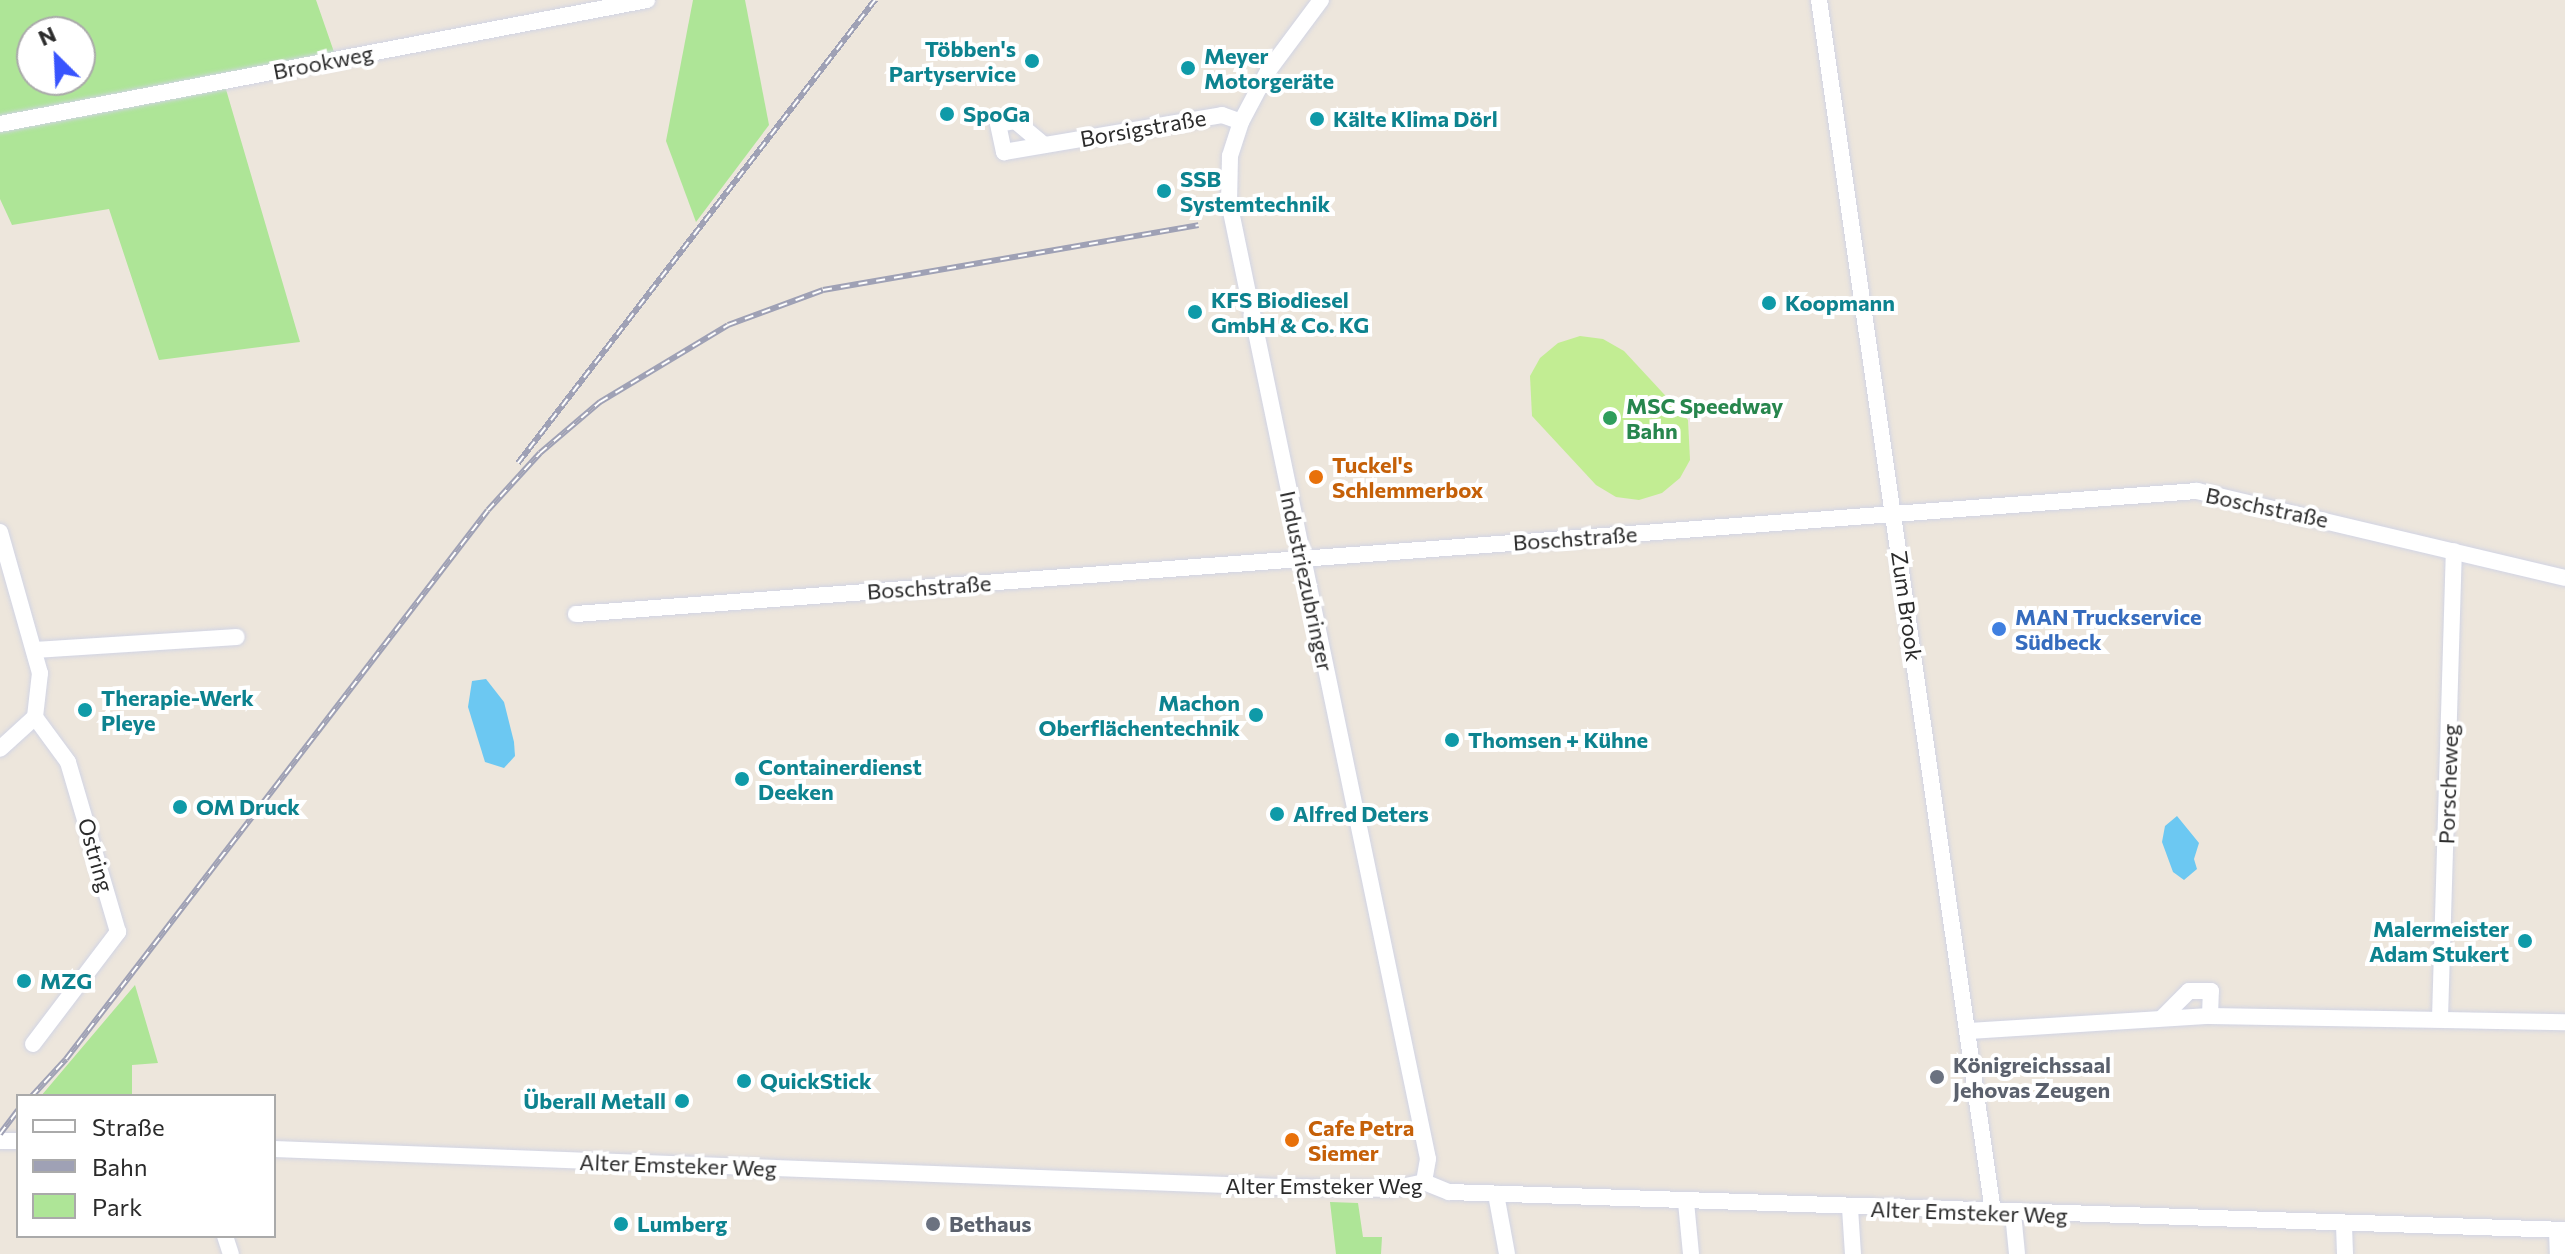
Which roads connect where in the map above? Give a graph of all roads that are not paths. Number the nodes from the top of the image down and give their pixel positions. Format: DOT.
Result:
graph roads {
  1 [pos="647,0"];
  2 [pos="1321,0"];
  3 [pos="1819,0"];
  4 [pos="1241,122"];
  5 [pos="0,124"];
  6 [pos="1044,145"];
  7 [pos="1894,514"];
  8 [pos="0,532"];
  9 [pos="2454,551"];
  10 [pos="1302,559"];
  11 [pos="2565,578"];
  12 [pos="576,614"];
  13 [pos="237,637"];
  14 [pos="35,650"];
  15 [pos="35,717"];
  16 [pos="0,749"];
  17 [pos="2210,1016"];
  18 [pos="2162,1018"];
  19 [pos="2440,1018"];
  20 [pos="2565,1022"];
  21 [pos="1969,1031"];
  22 [pos="33,1044"];
  23 [pos="276,1149"];
  24 [pos="1424,1182"];
  25 [pos="1496,1194"];
  26 [pos="1686,1202"];
  27 [pos="1850,1208"];
  28 [pos="1993,1212"];
  29 [pos="2013,1213"];
  30 [pos="2344,1225"];
  31 [pos="2561,1230"];
  32 [pos="1507,1254"];
  33 [pos="1691,1254"];
  34 [pos="1853,1254"];
  35 [pos="2017,1254"];
  36 [pos="2345,1254"];
  37 [pos="2558,1254"];
  1 -- 5 [label="street, Brookweg"];
  2 -- 4 [label="street, Industriezubringer"];
  3 -- 7 [label="street, Zum Brook"];
  4 -- 6 [label="street, Borsigstraße"];
  4 -- 10 [label="street, Industriezubringer"];
  7 -- 9 [label="street, Boschstraße"];
  7 -- 10 [label="street, Boschstraße"];
  7 -- 21 [label="street, Zum Brook"];
  8 -- 14 [label="street"];
  9 -- 11 [label="street, Boschstraße"];
  9 -- 19 [label="street, Porscheweg"];
  10 -- 12 [label="street, Boschstraße"];
  10 -- 24 [label="street, Industriezubringer"];
  13 -- 14 [label="street"];
  14 -- 15 [label="street"];
  15 -- 16 [label="street"];
  15 -- 22 [label="street, Ostring"];
  17 -- 18 [label="street"];
  17 -- 18 [label="street"];
  17 -- 19 [label="street"];
  18 -- 21 [label="street"];
  19 -- 20 [label="street"];
  21 -- 28 [label="street, Zum Brook"];
  23 -- 24 [label="street, Alter Emsteker Weg"];
  24 -- 25 [label="street, Alter Emsteker Weg"];
  25 -- 26 [label="street, Alter Emsteker Weg"];
  25 -- 32 [label="street"];
  26 -- 27 [label="street, Alter Emsteker Weg"];
  26 -- 33 [label="street"];
  27 -- 28 [label="street, Alter Emsteker Weg"];
  27 -- 34 [label="street"];
  28 -- 29 [label="street, Alter Emsteker Weg"];
  29 -- 30 [label="street, Alter Emsteker Weg"];
  29 -- 35 [label="street"];
  30 -- 31 [label="street, Alter Emsteker Weg"];
  30 -- 36 [label="street"];
  31 -- 37 [label="street"];
}
